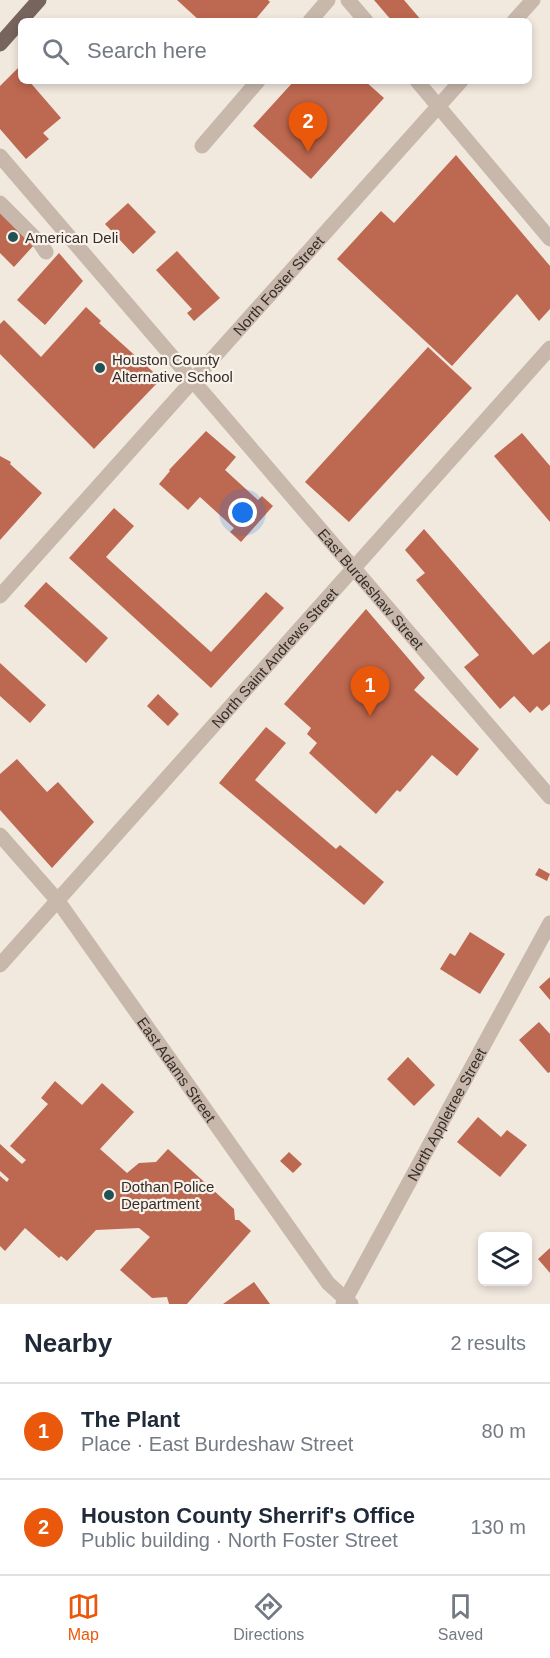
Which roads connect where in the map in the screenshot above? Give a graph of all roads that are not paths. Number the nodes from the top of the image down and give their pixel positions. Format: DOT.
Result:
graph roads {
  1 [pos="39,0"];
  2 [pos="328,0"];
  3 [pos="348,0"];
  4 [pos="533,0"];
  5 [pos="23,18"];
  6 [pos="313,18"];
  7 [pos="363,18"];
  8 [pos="517,18"];
  9 [pos="18,24"];
  10 [pos="0,44"];
  11 [pos="255,84"];
  12 [pos="420,84"];
  13 [pos="458,84"];
  14 [pos="439,106"];
  15 [pos="202,146"];
  16 [pos="0,156"];
  17 [pos="0,202"];
  18 [pos="550,238"];
  19 [pos="46,252"];
  20 [pos="550,348"];
  21 [pos="192,379"];
  22 [pos="354,569"];
  23 [pos="0,596"];
  24 [pos="550,797"];
  25 [pos="0,835"];
  26 [pos="58,901"];
  27 [pos="550,923"];
  28 [pos="0,965"];
  29 [pos="346,1302"];
  1 -- 5 [label="main road"];
  2 -- 6 [label="street"];
  3 -- 7 [label="street"];
  4 -- 8 [label="street"];
  9 -- 10 [label="main road"];
  11 -- 15 [label="street"];
  12 -- 14 [label="street"];
  13 -- 14 [label="street, North Foster Street"];
  14 -- 18 [label="street"];
  14 -- 21 [label="street, North Foster Street"];
  16 -- 21 [label="street, East Burdeshaw Street"];
  17 -- 19 [label="street"];
  20 -- 22 [label="street, North Saint Andrews Street"];
  21 -- 22 [label="street, East Burdeshaw Street"];
  21 -- 23 [label="street, North Foster Street"];
  22 -- 24 [label="street, East Burdeshaw Street"];
  22 -- 26 [label="street, North Saint Andrews Street"];
  25 -- 26 [label="street, East Adams Street"];
  26 -- 28 [label="street, North Saint Andrews Street"];
  26 -- 29 [label="street, East Adams Street"];
  27 -- 29 [label="street, North Appletree Street"];
}
